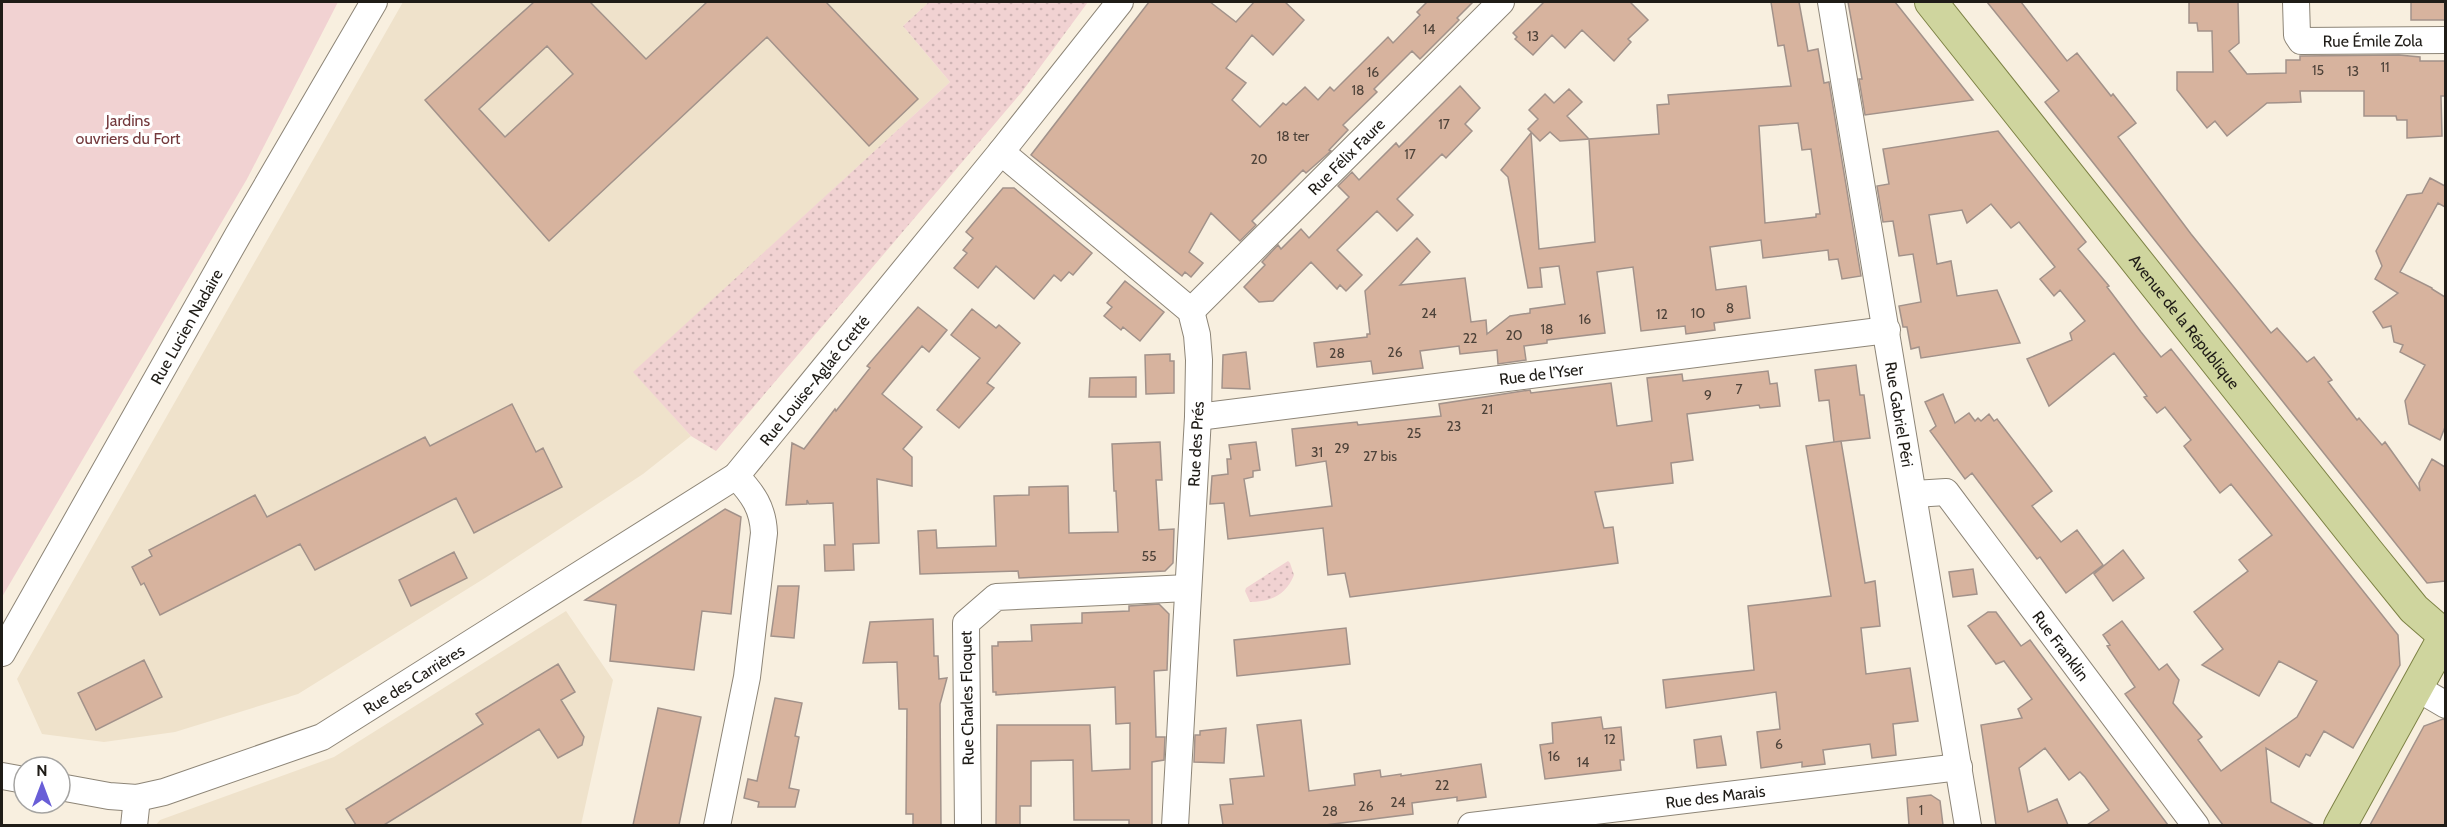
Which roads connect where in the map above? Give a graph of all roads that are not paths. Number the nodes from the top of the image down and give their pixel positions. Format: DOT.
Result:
graph roads {
  1 [pos="374,2"];
  2 [pos="1120,2"];
  3 [pos="1502,2"];
  4 [pos="1930,2"];
  5 [pos="2296,2"];
  6 [pos="1832,3"];
  7 [pos="2445,40"];
  8 [pos="1001,152"];
  9 [pos="1191,311"];
  10 [pos="1887,330"];
  11 [pos="1198,417"];
  12 [pos="736,476"];
  13 [pos="1914,494"];
  14 [pos="1188,588"];
  15 [pos="2445,635"];
  16 [pos="2,653"];
  17 [pos="2417,688"];
  18 [pos="2445,705"];
  19 [pos="1959,767"];
  20 [pos="72,789"];
  21 [pos="137,798"];
  22 [pos="134,825"];
  23 [pos="717,825"];
  24 [pos="969,825"];
  25 [pos="1175,825"];
  26 [pos="1471,825"];
  27 [pos="1968,825"];
  28 [pos="2196,825"];
  29 [pos="2340,825"];
  1 -- 16 [label="street, Rue Lucien Nadaire"];
  2 -- 8 [label="street, Rue Louise-Aglaé Cretté"];
  3 -- 9 [label="street, Rue Félix Faure"];
  4 -- 15 [label="main road, Avenue de la République"];
  5 -- 7 [label="street, Rue Émile Zola"];
  6 -- 10 [label="street, Rue Gabriel Péri"];
  8 -- 9 [label="street"];
  8 -- 12 [label="street, Rue Louise-Aglaé Cretté"];
  9 -- 11 [label="street, Rue des Prés"];
  10 -- 11 [label="street, Rue de l'Yser"];
  10 -- 13 [label="street, Rue Gabriel Péri"];
  11 -- 14 [label="street, Rue des Prés"];
  12 -- 21 [label="street, Rue des Carrières"];
  12 -- 23 [label="street"];
  13 -- 19 [label="street, Rue Gabriel Péri"];
  13 -- 28 [label="street, Rue Franklin"];
  14 -- 24 [label="street, Rue Charles Floquet"];
  14 -- 25 [label="street, Rue des Prés"];
  15 -- 17 [label="main road"];
  17 -- 18 [label="street"];
  17 -- 29 [label="main road"];
  19 -- 26 [label="street, Rue des Marais"];
  19 -- 27 [label="street, Rue Gabriel Péri"];
  20 -- 21 [label="street, Rue des Carrières"];
  21 -- 22 [label="street"];
}
